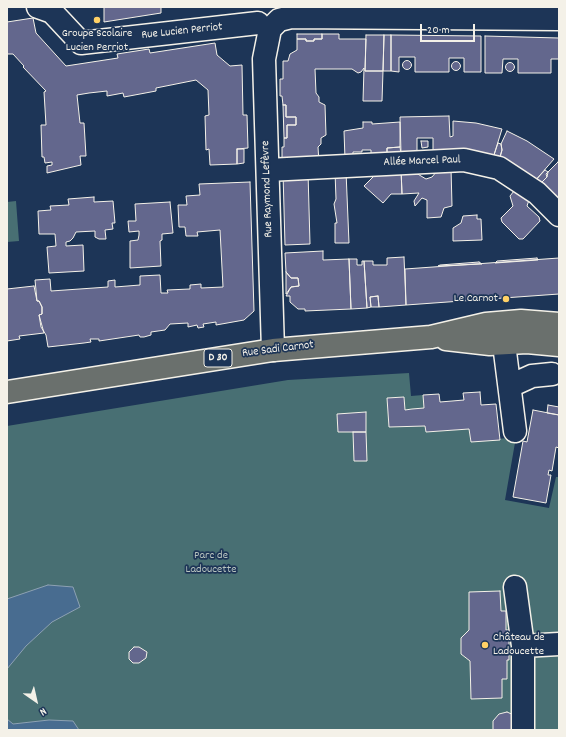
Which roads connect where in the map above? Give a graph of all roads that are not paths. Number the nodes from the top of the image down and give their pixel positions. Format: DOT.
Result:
graph roads {
  1 [pos="38,7"];
  2 [pos="559,19"];
  3 [pos="267,20"];
  4 [pos="268,170"];
  5 [pos="559,215"];
  6 [pos="559,324"];
  7 [pos="431,337"];
  8 [pos="504,344"];
  9 [pos="559,345"];
  10 [pos="273,350"];
  11 [pos="552,374"];
  12 [pos="510,386"];
  13 [pos="7,392"];
  14 [pos="515,431"];
  15 [pos="515,587"];
  16 [pos="559,644"];
  17 [pos="523,646"];
  18 [pos="523,730"];
  1 -- 3 [label="street, Rue Lucien Perriot"];
  2 -- 3 [label="street, Rue Lucien Perriot"];
  3 -- 4 [label="street, Rue Raymond Lefèvre"];
  4 -- 5 [label="street, Allée Marcel Paul"];
  4 -- 10 [label="street, Rue Raymond Lefèvre"];
  6 -- 7 [label="main road, Rue Sadi Carnot / D 30"];
  7 -- 8 [label="main road, Rue Sadi Carnot"];
  7 -- 10 [label="main road, Rue Sadi Carnot / D 30"];
  8 -- 9 [label="main road, Rue Sadi Carnot"];
  8 -- 12 [label="street"];
  10 -- 13 [label="main road, Rue Sadi Carnot / D 30"];
  11 -- 12 [label="street"];
  12 -- 14 [label="street"];
  15 -- 17 [label="street"];
  16 -- 17 [label="street"];
  17 -- 18 [label="street"];
}
